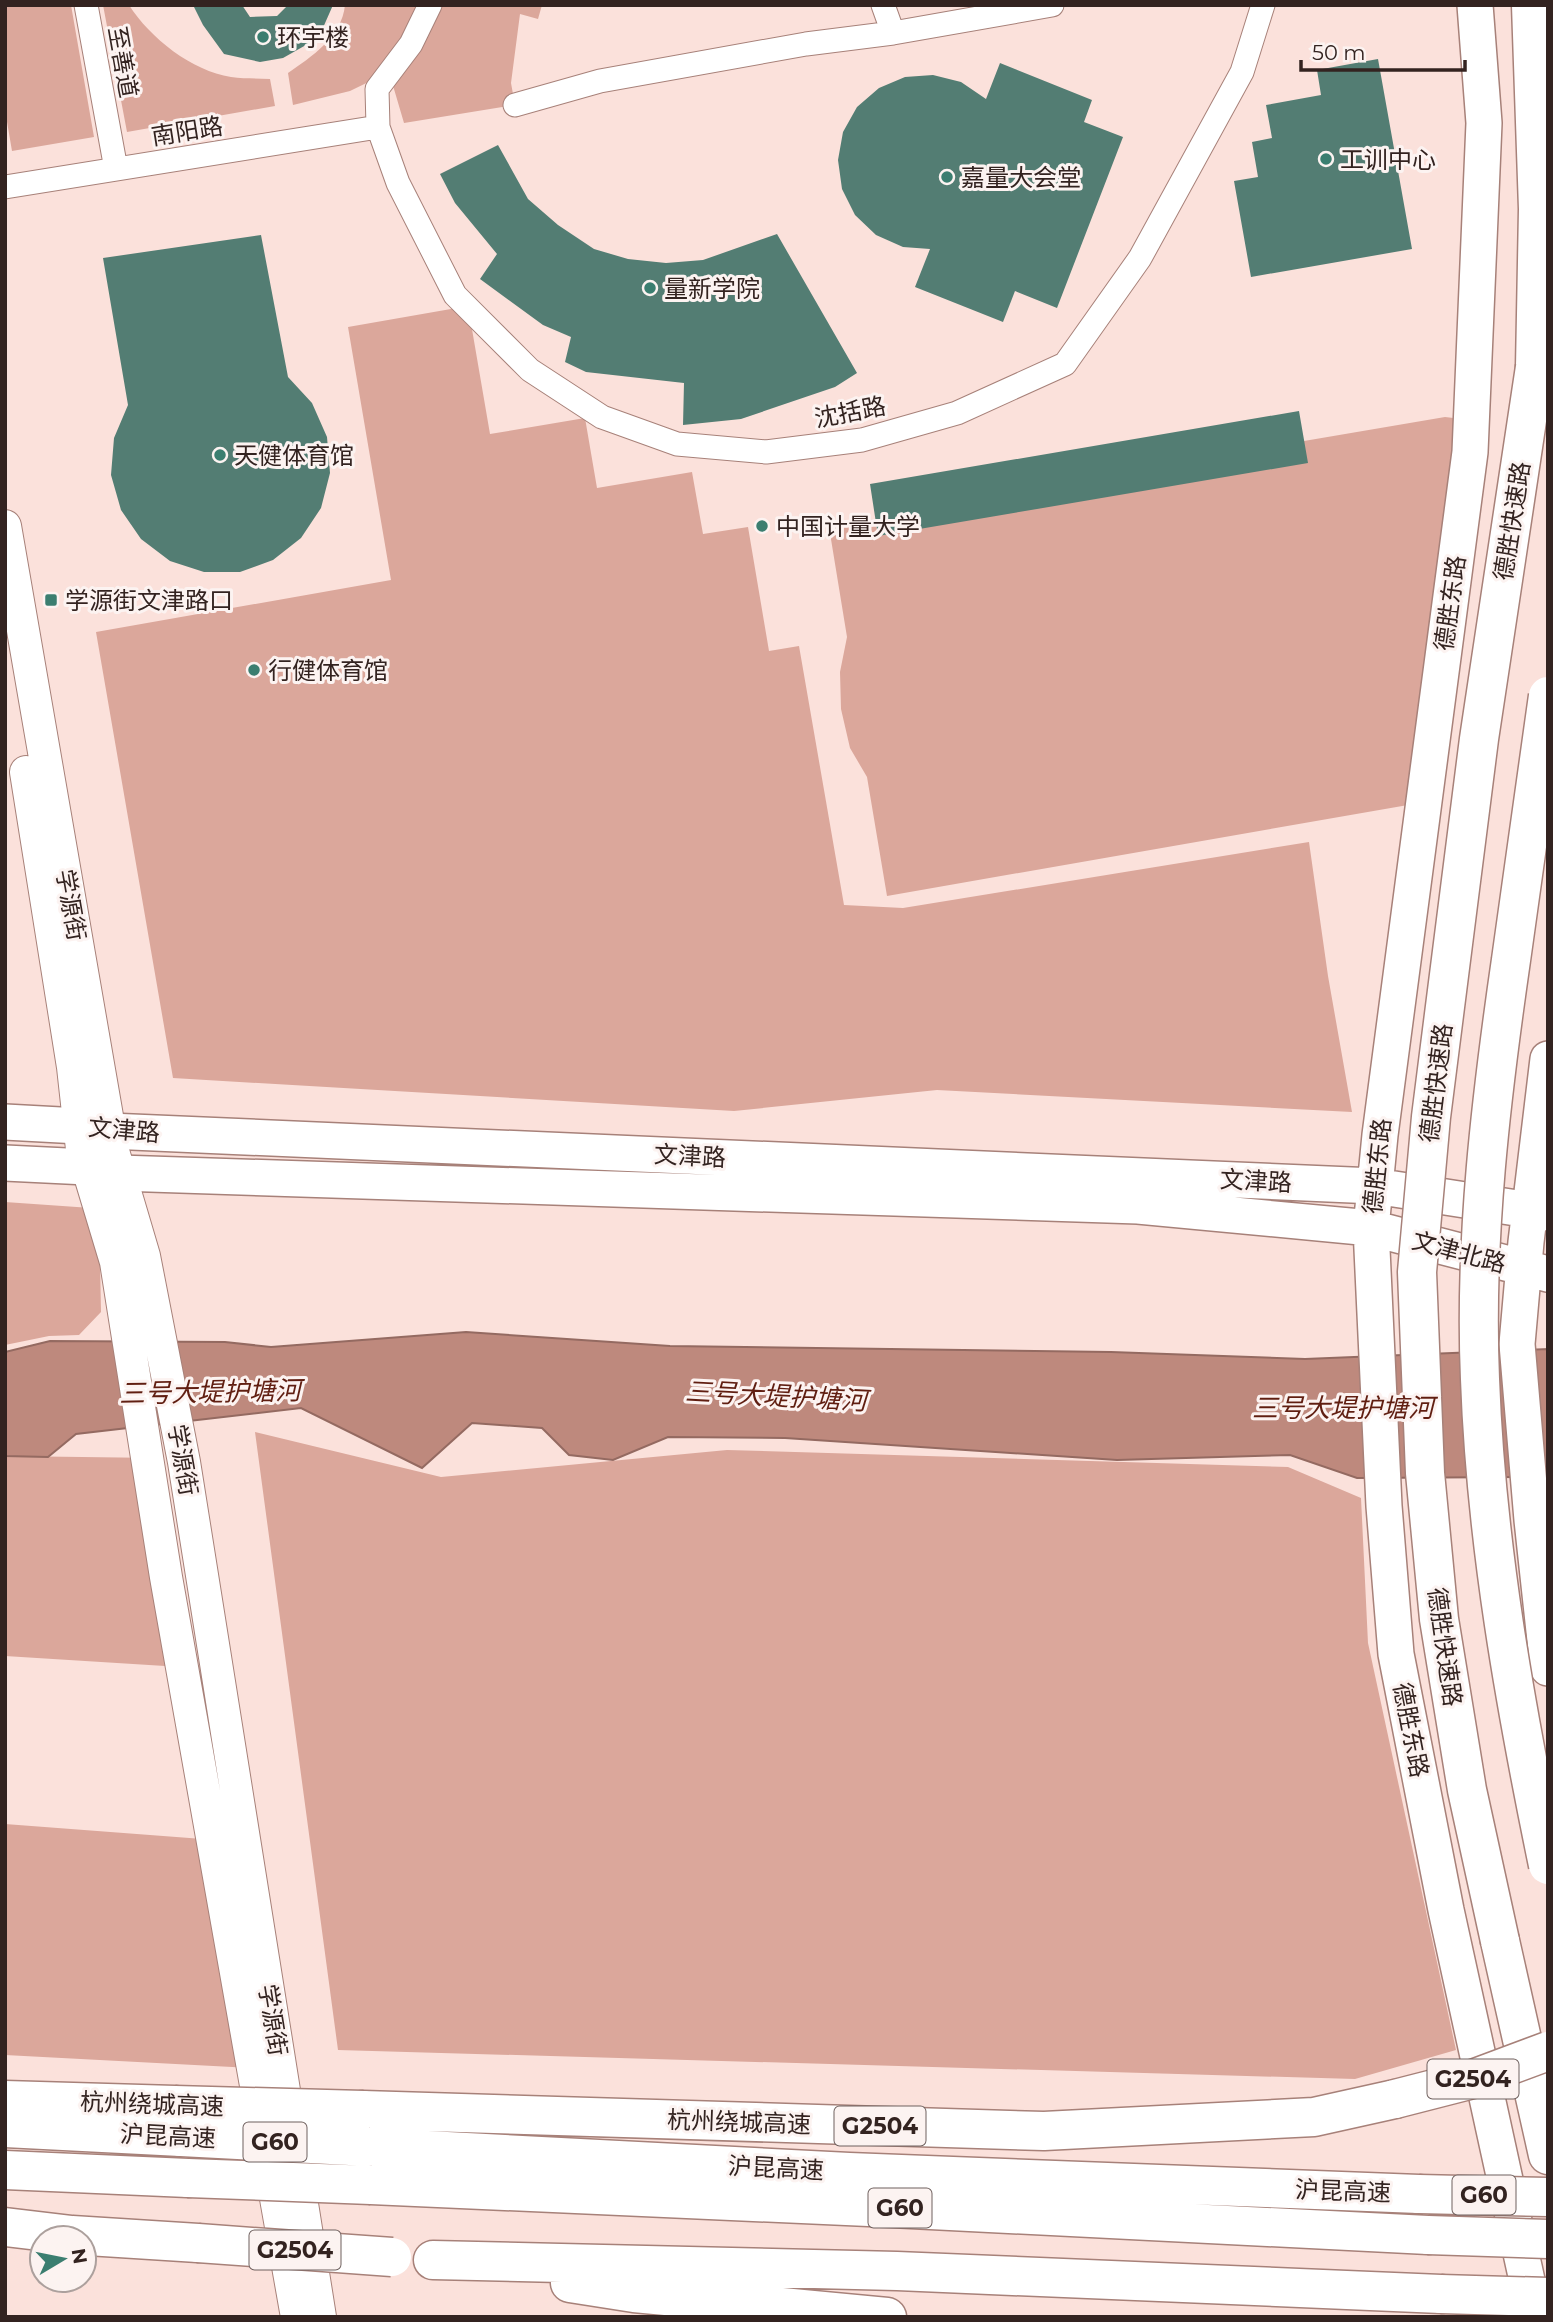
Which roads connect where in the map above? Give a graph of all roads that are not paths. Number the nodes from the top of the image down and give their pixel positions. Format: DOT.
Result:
graph roads {
  1 [pos="86,5"];
  2 [pos="430,5"];
  3 [pos="883,5"];
  4 [pos="1052,5"];
  5 [pos="1263,5"];
  6 [pos="1475,5"];
  7 [pos="1531,5"];
  8 [pos="894,33"];
  9 [pos="515,105"];
  10 [pos="378,127"];
  11 [pos="116,169"];
  12 [pos="5,187"];
  13 [pos="5,526"];
  14 [pos="5,642"];
  15 [pos="1548,696"];
  16 [pos="1548,1059"];
  17 [pos="5,1122"];
  18 [pos="94,1128"];
  19 [pos="5,1163"];
  20 [pos="103,1170"];
  21 [pos="1375,1186"];
  22 [pos="1539,1211"];
  23 [pos="1371,1228"];
  24 [pos="1536,1272"];
  25 [pos="1548,1668"];
  26 [pos="1548,1865"];
  27 [pos="1548,2051"];
  28 [pos="5,2100"];
  29 [pos="178,2121"];
  30 [pos="5,2128"];
  31 [pos="1548,2155"];
  32 [pos="5,2170"];
  33 [pos="1548,2197"];
  34 [pos="5,2227"];
  35 [pos="1548,2239"];
  36 [pos="433,2260"];
  37 [pos="1548,2297"];
  38 [pos="297,2317"];
  39 [pos="320,2317"];
  40 [pos="887,2317"];
  41 [pos="1535,2317"];
  1 -- 11 [label="street, 至善道"];
  2 -- 10 [label="street, 沈括路"];
  3 -- 8 [label="street"];
  4 -- 8 [label="street"];
  5 -- 10 [label="street, 沈括路"];
  6 -- 21 [label="main road, 德胜东路"];
  7 -- 31 [label="highway, 德胜快速路, bridge"];
  8 -- 9 [label="street"];
  10 -- 11 [label="street, 南阳路"];
  11 -- 12 [label="street, 南阳路"];
  13 -- 18 [label="main road, 学源街"];
  14 -- 18 [label="main road, 学源街"];
  15 -- 26 [label="highway, bridge"];
  16 -- 22 [label="main road"];
  17 -- 18 [label="main road, 文津路"];
  18 -- 20 [label="main road, 学源街"];
  18 -- 21 [label="main road, 文津路"];
  19 -- 20 [label="main road, 文津路"];
  20 -- 23 [label="main road, 文津路"];
  20 -- 38 [label="main road, 学源街"];
  20 -- 39 [label="main road, 学源街"];
  21 -- 22 [label="main road, 文津北路"];
  21 -- 23 [label="main road, 德胜东路"];
  22 -- 24 [label="main road"];
  23 -- 24 [label="main road, 文津北路"];
  23 -- 41 [label="main road, 德胜东路"];
  24 -- 25 [label="main road"];
  27 -- 29 [label="highway, 杭州绕城高速 / G2504, bridge"];
  28 -- 29 [label="highway, 杭州绕城高速 / G2504"];
  29 -- 30 [label="highway, 沪昆高速 / G60"];
  29 -- 33 [label="highway, 沪昆高速 / G60, bridge"];
  32 -- 35 [label="highway, 沪昆高速 / G60, bridge"];
  34 -- 36 [label="highway, G2504, bridge"];
  36 -- 37 [label="highway, bridge"];
  36 -- 40 [label="highway, G2504"];
}
